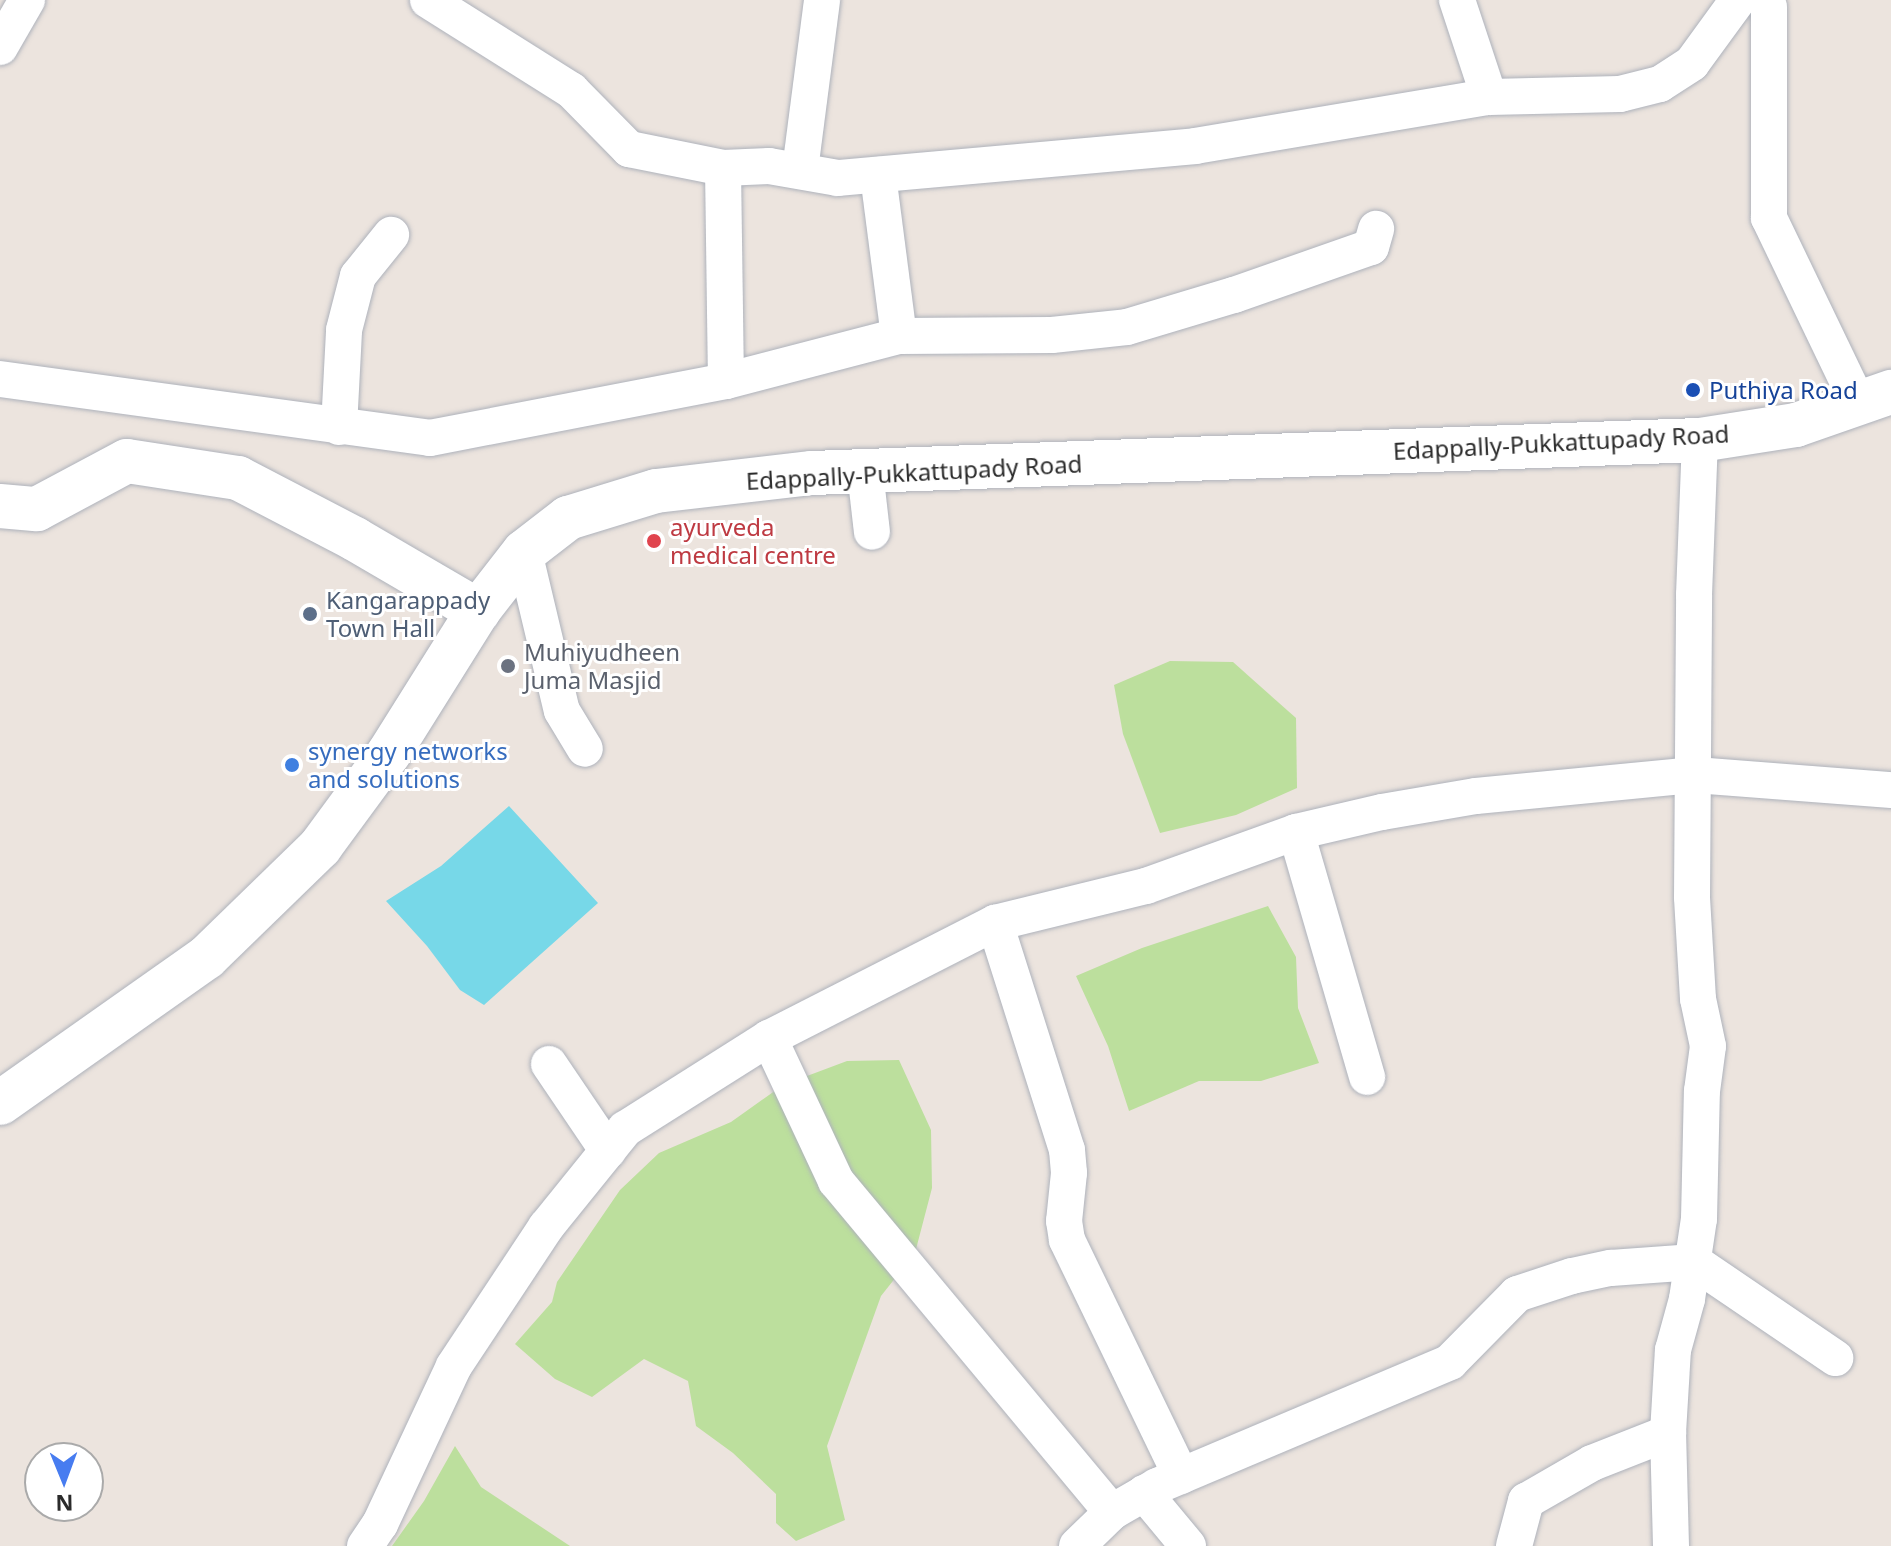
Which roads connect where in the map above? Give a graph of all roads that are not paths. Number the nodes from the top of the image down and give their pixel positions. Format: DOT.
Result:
graph roads {
  1 [pos="27,0"];
  2 [pos="428,0"];
  3 [pos="822,0"];
  4 [pos="1457,0"];
  5 [pos="1753,4"];
  6 [pos="0,47"];
  7 [pos="1489,97"];
  8 [pos="723,168"];
  9 [pos="800,170"];
  10 [pos="878,175"];
  11 [pos="1376,229"];
  12 [pos="391,235"];
  13 [pos="899,336"];
  14 [pos="0,379"];
  15 [pos="726,381"];
  16 [pos="1875,397"];
  17 [pos="339,427"];
  18 [pos="1700,440"];
  19 [pos="865,471"];
  20 [pos="0,506"];
  21 [pos="872,532"];
  22 [pos="524,552"];
  23 [pos="478,611"];
  24 [pos="585,749"];
  25 [pos="1695,775"];
  26 [pos="1891,790"];
  27 [pos="1296,832"];
  28 [pos="995,923"];
  29 [pos="769,1038"];
  30 [pos="549,1064"];
  31 [pos="1367,1077"];
  32 [pos="0,1103"];
  33 [pos="608,1151"];
  34 [pos="1694,1262"];
  35 [pos="1835,1358"];
  36 [pos="1668,1433"];
  37 [pos="1181,1476"];
  38 [pos="1144,1493"];
  39 [pos="1112,1512"];
  40 [pos="365,1546"];
  41 [pos="1077,1546"];
  42 [pos="1188,1546"];
  43 [pos="1514,1546"];
  44 [pos="1671,1546"];
  1 -- 6 [label="street"];
  2 -- 8 [label="street"];
  3 -- 9 [label="street"];
  4 -- 7 [label="street"];
  5 -- 7 [label="street"];
  5 -- 16 [label="street"];
  7 -- 10 [label="street"];
  8 -- 9 [label="street"];
  8 -- 15 [label="street"];
  9 -- 10 [label="street"];
  10 -- 13 [label="street"];
  11 -- 13 [label="street"];
  12 -- 17 [label="street"];
  13 -- 15 [label="street"];
  14 -- 17 [label="street"];
  15 -- 17 [label="street"];
  16 -- 18 [label="main road, Edappally-Pukkattupady Road"];
  18 -- 19 [label="main road, Edappally-Pukkattupady Road"];
  18 -- 25 [label="street"];
  19 -- 21 [label="street"];
  19 -- 22 [label="main road, Edappally-Pukkattupady Road"];
  20 -- 23 [label="main road"];
  22 -- 23 [label="main road, Edappally-Pukkattupady Road"];
  22 -- 24 [label="street"];
  23 -- 32 [label="main road, Edappally-Pukkattupady Road"];
  25 -- 26 [label="street"];
  25 -- 27 [label="street"];
  25 -- 34 [label="street"];
  27 -- 28 [label="street"];
  27 -- 31 [label="street"];
  28 -- 29 [label="street"];
  28 -- 37 [label="street"];
  29 -- 33 [label="street"];
  29 -- 39 [label="street"];
  30 -- 33 [label="street"];
  33 -- 40 [label="street"];
  34 -- 35 [label="street"];
  34 -- 36 [label="street"];
  34 -- 37 [label="street"];
  36 -- 43 [label="street"];
  36 -- 44 [label="street"];
  37 -- 38 [label="street"];
  38 -- 39 [label="street"];
  38 -- 42 [label="street"];
  39 -- 41 [label="street"];
}
